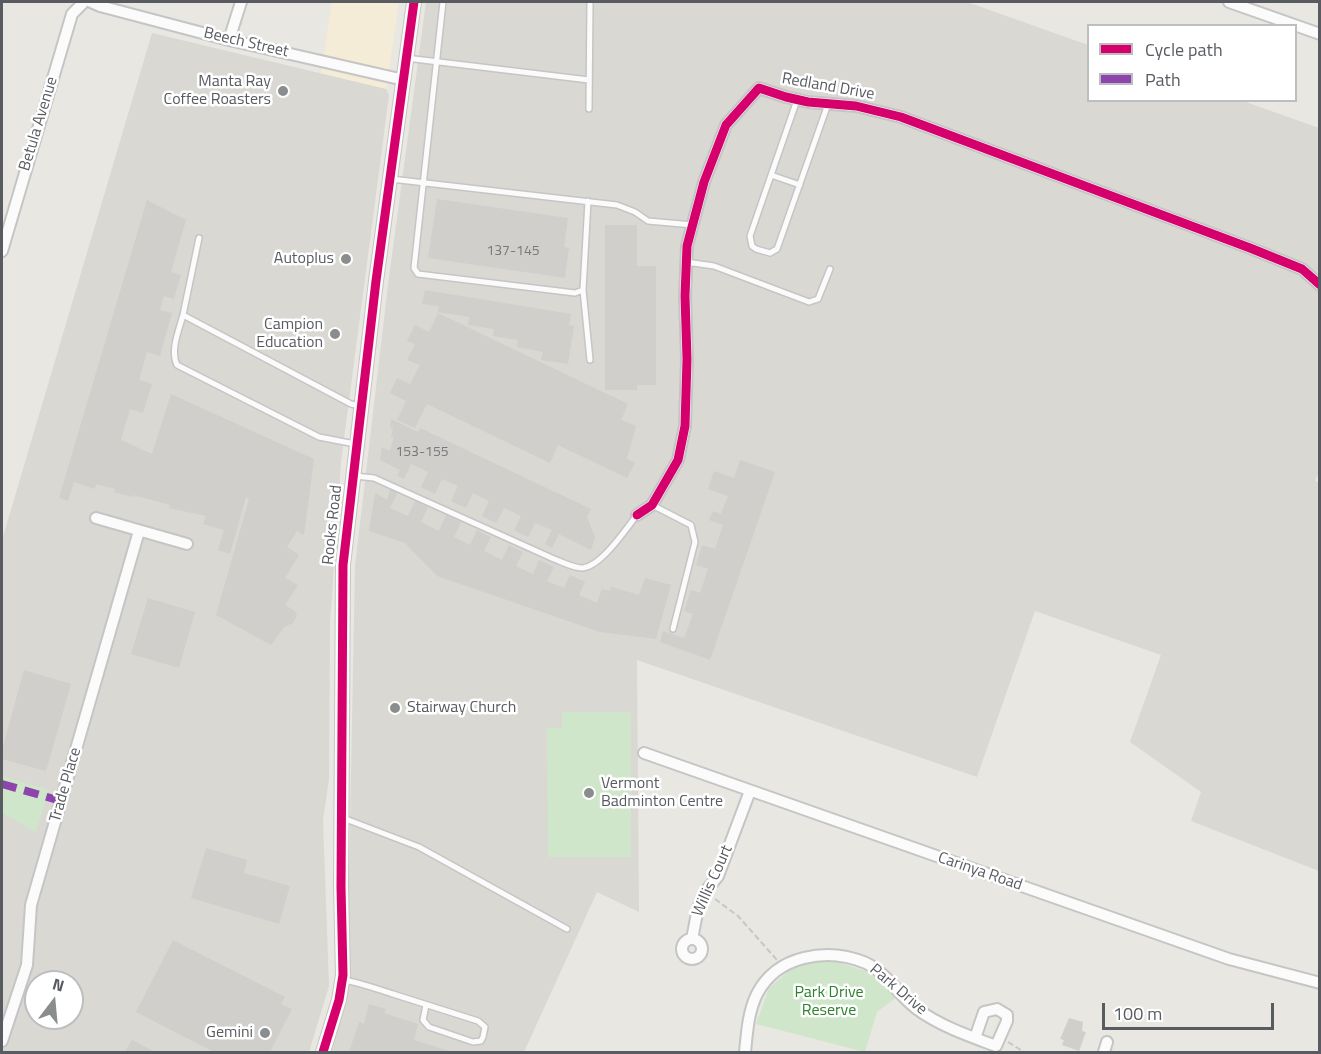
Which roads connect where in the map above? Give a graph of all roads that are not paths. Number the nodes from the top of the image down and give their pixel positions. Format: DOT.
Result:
graph roads {
  1 [pos="84,2"];
  2 [pos="91,2"];
  3 [pos="241,2"];
  4 [pos="414,2"];
  5 [pos="443,2"];
  6 [pos="590,2"];
  7 [pos="1229,2"];
  8 [pos="1292,24"];
  9 [pos="1297,26"];
  10 [pos="1320,34"];
  11 [pos="229,40"];
  12 [pos="406,58"];
  13 [pos="435,62"];
  14 [pos="404,80"];
  15 [pos="589,80"];
  16 [pos="797,100"];
  17 [pos="828,104"];
  18 [pos="589,109"];
  19 [pos="771,175"];
  20 [pos="390,178"];
  21 [pos="422,182"];
  22 [pos="800,185"];
  23 [pos="588,201"];
  24 [pos="693,225"];
  25 [pos="199,238"];
  26 [pos="2,251"];
  27 [pos="686,262"];
  28 [pos="830,268"];
  29 [pos="1320,285"];
  30 [pos="583,290"];
  31 [pos="183,315"];
  32 [pos="590,360"];
  33 [pos="361,407"];
  34 [pos="357,444"];
  35 [pos="354,476"];
  36 [pos="652,505"];
  37 [pos="637,515"];
  38 [pos="96,518"];
  39 [pos="139,531"];
  40 [pos="187,544"];
  41 [pos="673,629"];
  42 [pos="644,753"];
  43 [pos="750,791"];
  44 [pos="341,817"];
  45 [pos="567,929"];
  46 [pos="692,939"];
  47 [pos="342,980"];
  48 [pos="1320,983"];
  49 [pos="426,1005"];
  50 [pos="975,1038"];
  51 [pos="2,1041"];
  52 [pos="323,1053"];
  53 [pos="745,1053"];
  1 -- 26 [label="street, Betula Avenue"];
  2 -- 11 [label="street, Beech Street"];
  3 -- 11 [label="street"];
  4 -- 12 [label="street, Rooks Road"];
  5 -- 13 [label="lane"];
  6 -- 15 [label="lane"];
  7 -- 8 [label="street"];
  9 -- 10 [label="street"];
  11 -- 14 [label="street, Beech Street"];
  12 -- 13 [label="lane"];
  12 -- 14 [label="street, Rooks Road"];
  13 -- 15 [label="lane"];
  13 -- 21 [label="lane"];
  14 -- 20 [label="street, Rooks Road"];
  15 -- 18 [label="lane"];
  16 -- 17 [label="street, Redland Drive"];
  16 -- 19 [label="lane"];
  16 -- 24 [label="street, Redland Drive"];
  17 -- 22 [label="lane"];
  17 -- 29 [label="street, Redland Drive"];
  19 -- 22 [label="lane"];
  19 -- 22 [label="lane"];
  20 -- 21 [label="lane"];
  20 -- 33 [label="street, Rooks Road"];
  21 -- 23 [label="lane"];
  21 -- 30 [label="lane"];
  23 -- 24 [label="lane"];
  23 -- 30 [label="lane"];
  24 -- 27 [label="street, Redland Drive"];
  25 -- 31 [label="lane"];
  27 -- 28 [label="lane"];
  27 -- 36 [label="street, Redland Drive"];
  30 -- 32 [label="lane"];
  31 -- 33 [label="lane"];
  31 -- 34 [label="lane"];
  33 -- 34 [label="street, Rooks Road"];
  34 -- 35 [label="street, Rooks Road"];
  35 -- 37 [label="lane"];
  35 -- 44 [label="street, Rooks Road"];
  36 -- 37 [label="street, Redland Drive"];
  36 -- 41 [label="lane"];
  38 -- 39 [label="street"];
  39 -- 40 [label="street"];
  39 -- 51 [label="street, Trade Place"];
  42 -- 43 [label="street, Carinya Road"];
  43 -- 46 [label="street, Willis Court"];
  43 -- 48 [label="street, Carinya Road"];
  44 -- 45 [label="lane"];
  44 -- 47 [label="street, Rooks Road"];
  47 -- 49 [label="lane"];
  47 -- 52 [label="street, Rooks Road"];
  49 -- 49 [label="lane"];
  50 -- 50 [label="street, Park Drive"];
  50 -- 53 [label="street, Park Drive"];
}
